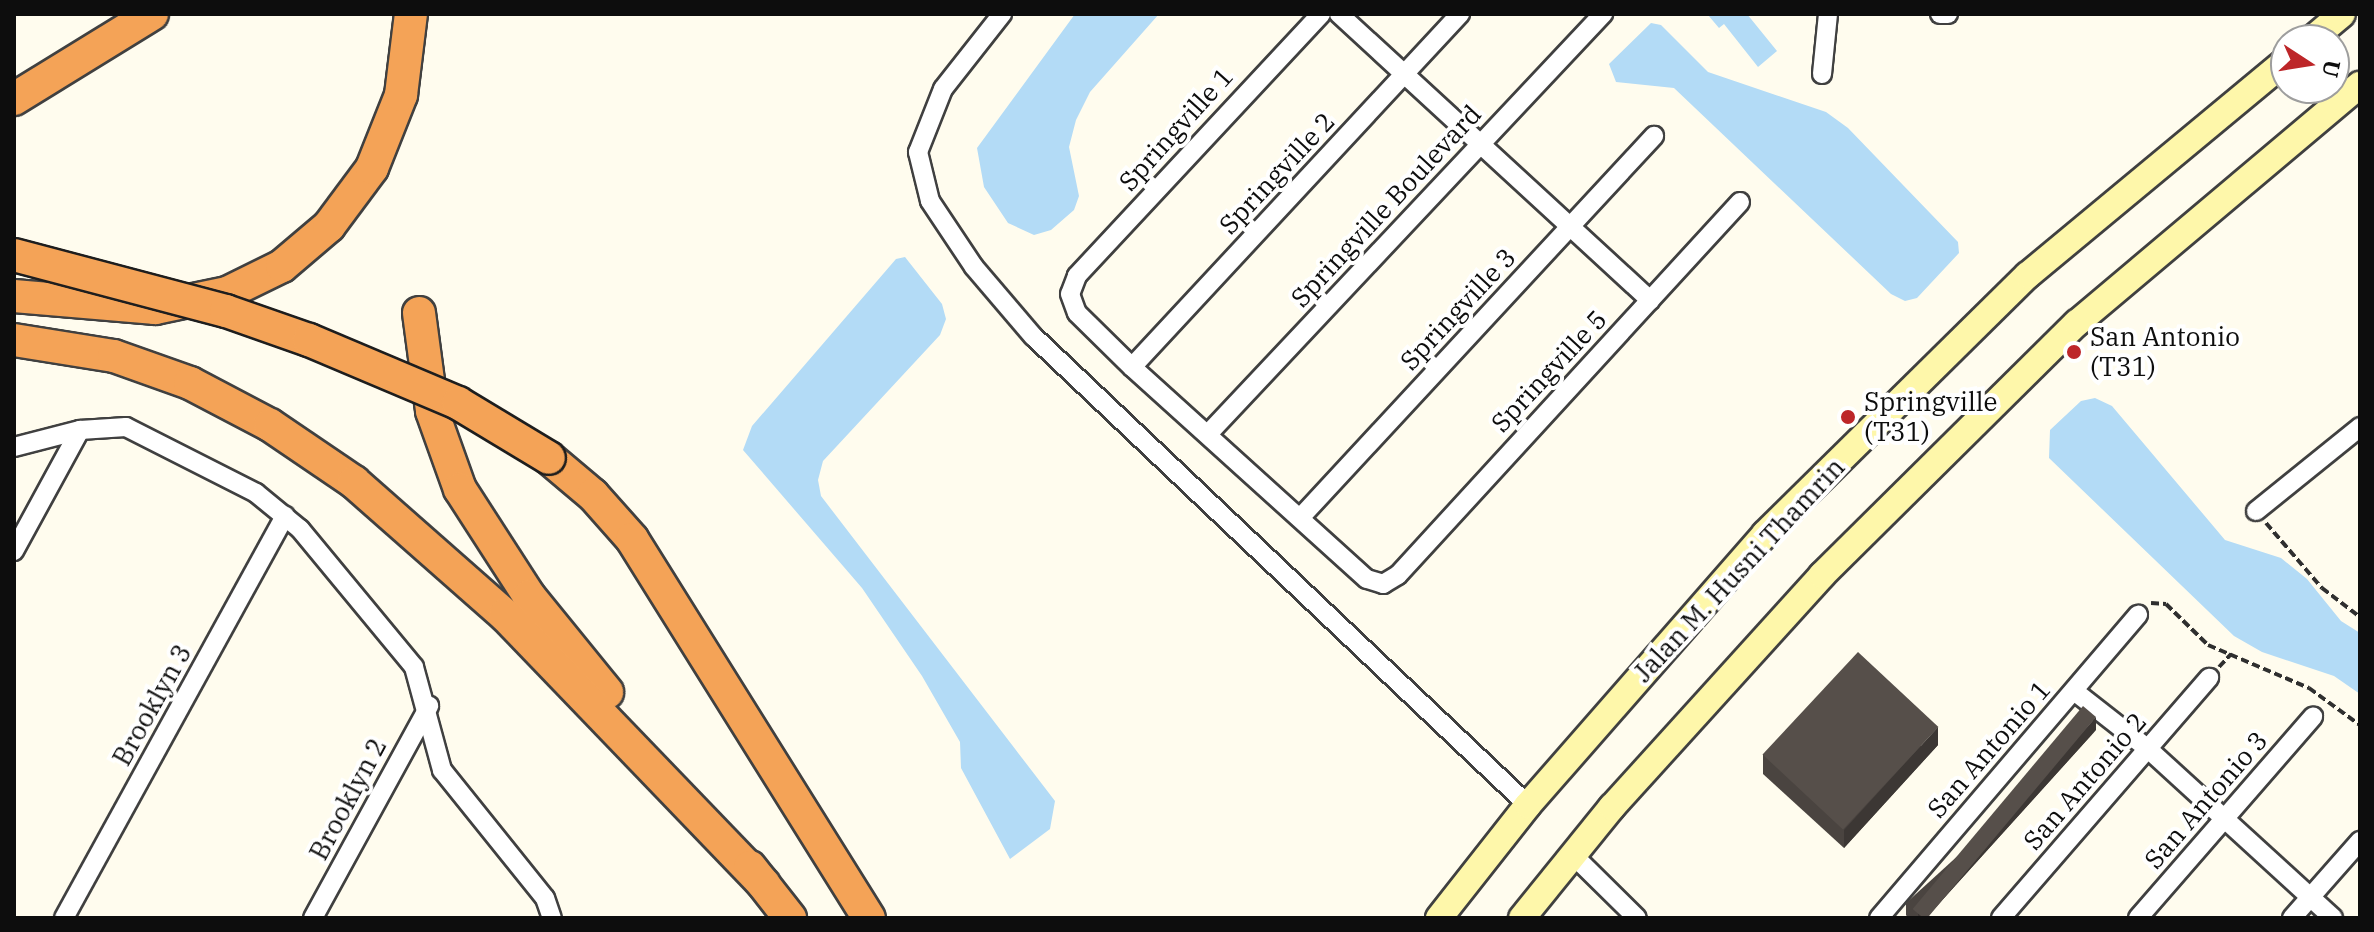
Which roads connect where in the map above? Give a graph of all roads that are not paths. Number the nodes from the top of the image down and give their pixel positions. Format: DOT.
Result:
graph roads {
  1 [pos="152,14"];
  2 [pos="411,14"];
  3 [pos="1002,14"];
  4 [pos="1339,14"];
  5 [pos="1460,14"];
  6 [pos="1603,14"];
  7 [pos="1828,14"];
  8 [pos="1940,14"];
  9 [pos="1948,14"];
  10 [pos="1317,16"];
  11 [pos="1406,73"];
  12 [pos="1822,74"];
  13 [pos="2270,74"];
  14 [pos="2360,85"];
  15 [pos="14,99"];
  16 [pos="1654,136"];
  17 [pos="1481,143"];
  18 [pos="1740,202"];
  19 [pos="1571,226"];
  20 [pos="14,255"];
  21 [pos="14,296"];
  22 [pos="1650,300"];
  23 [pos="419,313"];
  24 [pos="14,340"];
  25 [pos="1132,367"];
  26 [pos="2360,427"];
  27 [pos="80,430"];
  28 [pos="1208,434"];
  29 [pos="14,447"];
  30 [pos="2256,511"];
  31 [pos="285,516"];
  32 [pos="1300,518"];
  33 [pos="14,551"];
  34 [pos="2138,615"];
  35 [pos="2209,678"];
  36 [pos="2074,691"];
  37 [pos="429,706"];
  38 [pos="2313,717"];
  39 [pos="2147,748"];
  40 [pos="1528,805"];
  41 [pos="2222,821"];
  42 [pos="2360,841"];
  43 [pos="1572,854"];
  44 [pos="764,884"];
  45 [pos="2310,897"];
  46 [pos="1879,916"];
  47 [pos="64,918"];
  48 [pos="313,918"];
  49 [pos="552,918"];
  50 [pos="790,918"];
  51 [pos="869,918"];
  52 [pos="1439,918"];
  53 [pos="1522,918"];
  54 [pos="1637,918"];
  55 [pos="2001,918"];
  56 [pos="2138,918"];
  57 [pos="2292,918"];
  58 [pos="2333,918"];
  1 -- 15 [label="highway"];
  2 -- 21 [label="highway"];
  3 -- 40 [label="street"];
  4 -- 11 [label="street"];
  5 -- 11 [label="street, Springville 2"];
  6 -- 17 [label="street, Springville Boulevard"];
  7 -- 12 [label="street"];
  8 -- 9 [label="street"];
  10 -- 25 [label="street, Springville 1"];
  11 -- 17 [label="street"];
  11 -- 25 [label="street, Springville 2"];
  13 -- 40 [label="main road, Jalan M. Husni Thamrin"];
  14 -- 43 [label="main road"];
  16 -- 19 [label="street, Springville 3"];
  17 -- 19 [label="street"];
  17 -- 28 [label="street, Springville Boulevard"];
  18 -- 22 [label="street, Springville 5"];
  19 -- 22 [label="street"];
  19 -- 32 [label="street, Springville 3"];
  20 -- 51 [label="highway, bridge"];
  22 -- 32 [label="street, Springville 5"];
  23 -- 44 [label="highway"];
  24 -- 44 [label="highway"];
  25 -- 28 [label="street"];
  26 -- 30 [label="street"];
  27 -- 29 [label="street"];
  27 -- 31 [label="street"];
  27 -- 33 [label="street"];
  28 -- 32 [label="street"];
  31 -- 37 [label="street"];
  31 -- 47 [label="street, Brooklyn 3"];
  34 -- 36 [label="street, San Antonio 1"];
  35 -- 39 [label="street, San Antonio 2"];
  36 -- 39 [label="street"];
  36 -- 46 [label="street, San Antonio 1"];
  37 -- 48 [label="street, Brooklyn 2"];
  37 -- 49 [label="street"];
  38 -- 41 [label="street, San Antonio 3"];
  39 -- 41 [label="street"];
  39 -- 55 [label="street, San Antonio 2"];
  40 -- 52 [label="main road, Jalan M. Husni Thamrin"];
  41 -- 45 [label="street"];
  41 -- 56 [label="street, San Antonio 3"];
  42 -- 45 [label="street"];
  43 -- 53 [label="main road"];
  43 -- 54 [label="street"];
  44 -- 50 [label="highway"];
  45 -- 57 [label="street"];
  45 -- 58 [label="street"];
}
